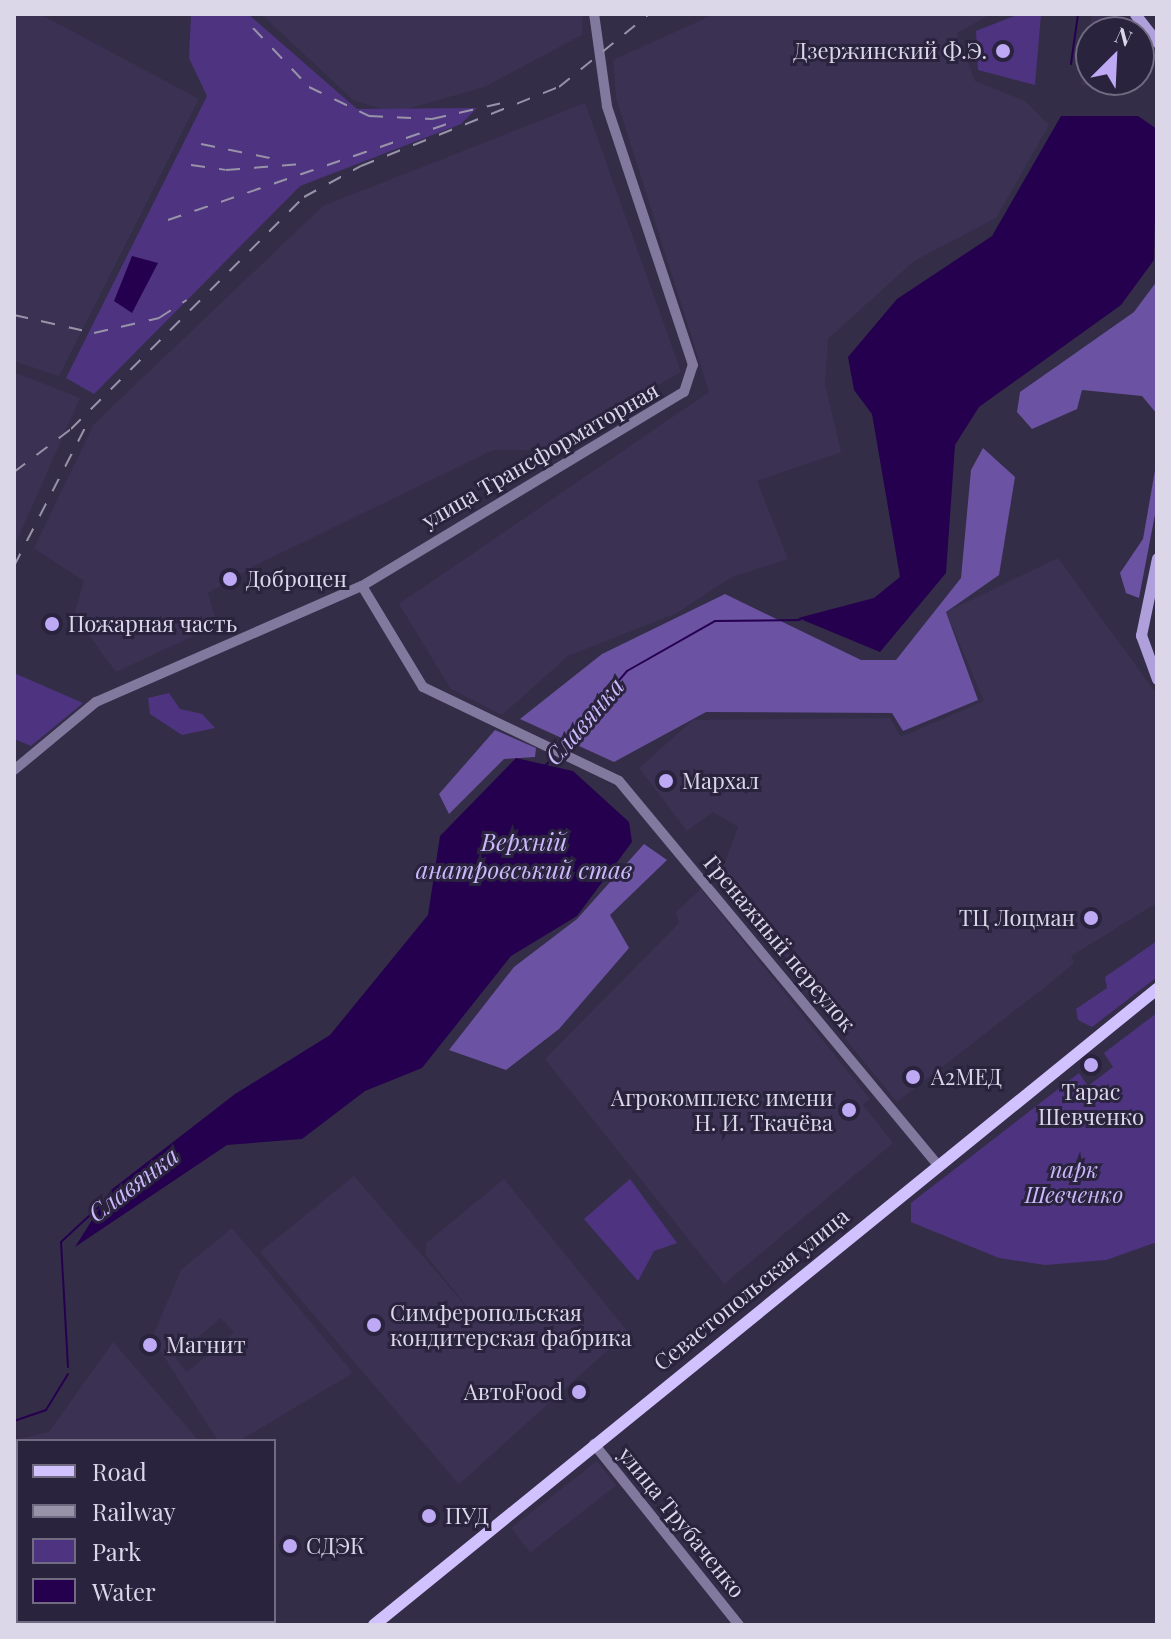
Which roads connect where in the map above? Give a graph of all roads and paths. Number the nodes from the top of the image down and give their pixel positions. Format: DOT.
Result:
graph roads {
  1 [pos="594,14"];
  2 [pos="1135,14"];
  3 [pos="1157,42"];
  4 [pos="1157,558"];
  5 [pos="362,586"];
  6 [pos="1157,679"];
  7 [pos="14,770"];
  8 [pos="1157,989"];
  9 [pos="937,1164"];
  10 [pos="594,1444"];
  11 [pos="380,1623"];
  12 [pos="739,1625"];
  1 -- 5 [label="street, улица Трансформаторная"];
  2 -- 3 [label="main road"];
  4 -- 6 [label="main road"];
  5 -- 7 [label="street, улица Трансформаторная"];
  5 -- 9 [label="street, Гренажный переулок"];
  8 -- 9 [label="main road, Севастопольская улица"];
  9 -- 10 [label="main road, Севастопольская улица"];
  10 -- 11 [label="main road, Севастопольская улица"];
  10 -- 12 [label="street, улица Трубаченко"];
}
